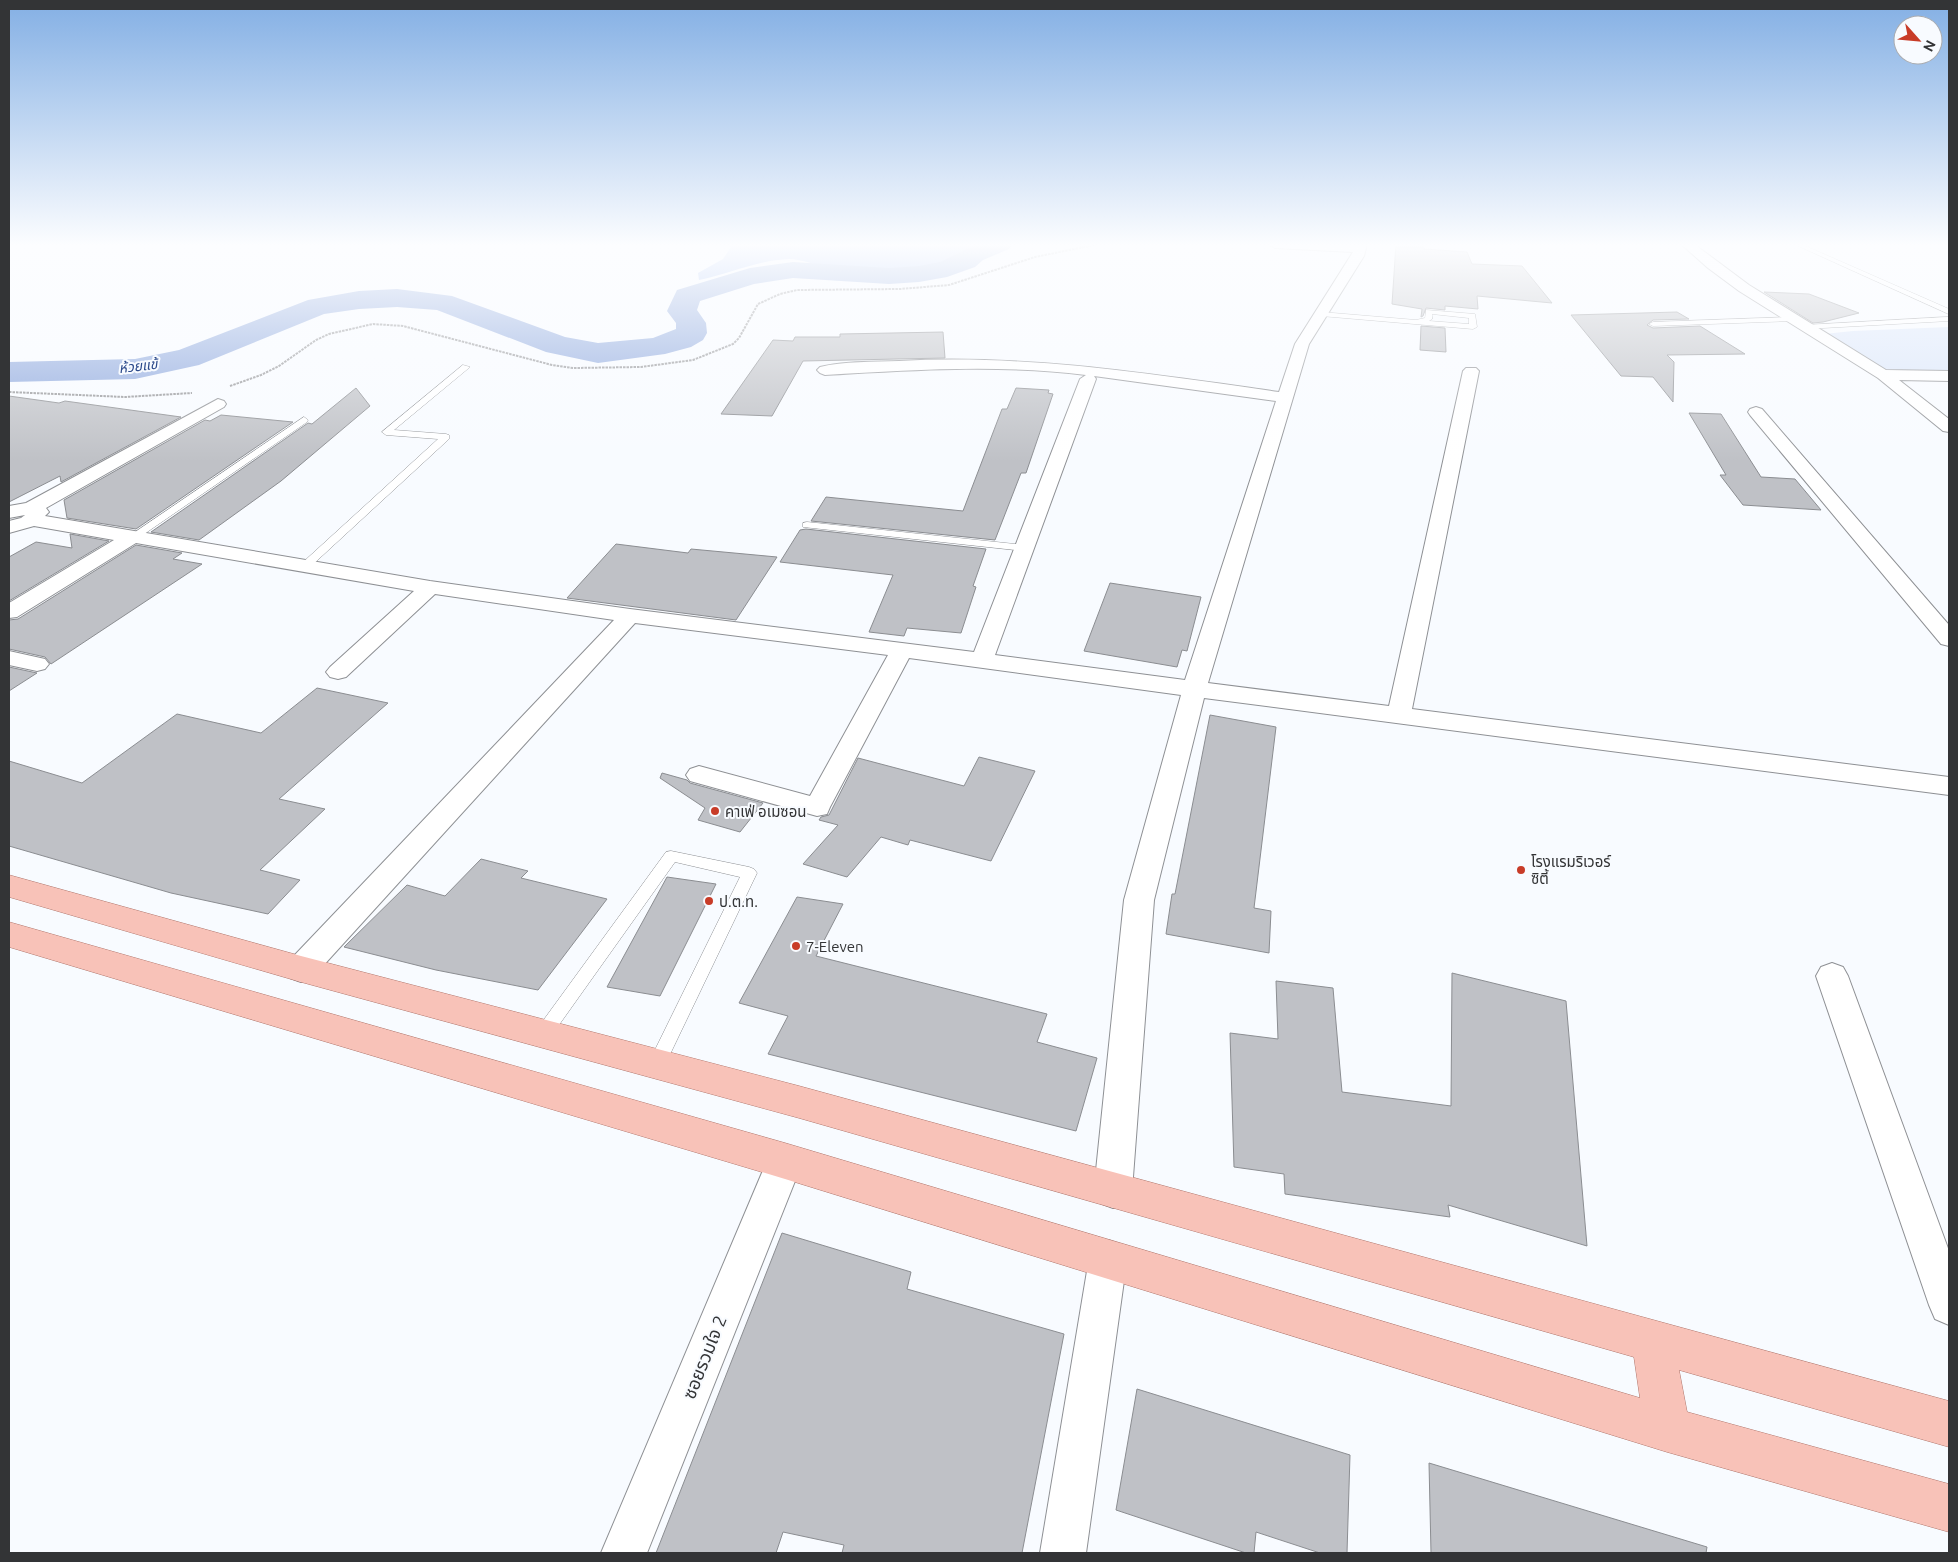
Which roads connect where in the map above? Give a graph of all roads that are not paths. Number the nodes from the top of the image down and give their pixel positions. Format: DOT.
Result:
graph roads {
  1 [pos="1319,317"];
  2 [pos="1355,317"];
  3 [pos="1428,317"];
  4 [pos="1472,317"];
  5 [pos="1788,317"];
  6 [pos="1791,319"];
  7 [pos="1949,319"];
  8 [pos="1416,322"];
  9 [pos="1653,324"];
  10 [pos="1805,327"];
  11 [pos="466,367"];
  12 [pos="825,370"];
  13 [pos="1470,371"];
  14 [pos="1883,375"];
  15 [pos="1949,376"];
  16 [pos="1088,379"];
  17 [pos="1286,398"];
  18 [pos="218,404"];
  19 [pos="1756,412"];
  20 [pos="304,420"];
  21 [pos="1949,428"];
  22 [pos="9,512"];
  23 [pos="32,514"];
  24 [pos="807,525"];
  25 [pos="9,527"];
  26 [pos="133,537"];
  27 [pos="1024,548"];
  28 [pos="305,566"];
  29 [pos="430,587"];
  30 [pos="9,612"];
  31 [pos="630,616"];
  32 [pos="1949,639"];
  33 [pos="902,650"];
  34 [pos="9,658"];
  35 [pos="982,660"];
  36 [pos="37,664"];
  37 [pos="338,672"];
  38 [pos="1194,689"];
  39 [pos="1399,715"];
  40 [pos="699,774"];
  41 [pos="1949,786"];
  42 [pos="9,886"];
  43 [pos="9,935"];
  44 [pos="301,969"];
  45 [pos="1832,976"];
  46 [pos="543,1034"];
  47 [pos="657,1064"];
  48 [pos="785,1161"];
  49 [pos="1113,1190"];
  50 [pos="1108,1260"];
  51 [pos="1949,1305"];
  52 [pos="1653,1342"];
  53 [pos="1949,1424"];
  54 [pos="1667,1429"];
  55 [pos="1949,1508"];
  56 [pos="624,1553"];
  57 [pos="1063,1553"];
  1 -- 17 [label="street"];
  2 -- 8 [label="lane"];
  3 -- 8 [label="lane"];
  4 -- 8 [label="lane"];
  5 -- 6 [label="street"];
  6 -- 9 [label="lane"];
  6 -- 10 [label="street"];
  7 -- 10 [label="lane"];
  10 -- 14 [label="street"];
  11 -- 28 [label="lane"];
  12 -- 17 [label="street"];
  13 -- 39 [label="street"];
  14 -- 15 [label="street"];
  14 -- 21 [label="street"];
  16 -- 27 [label="street"];
  17 -- 38 [label="street"];
  18 -- 23 [label="street"];
  19 -- 32 [label="street"];
  20 -- 26 [label="lane"];
  22 -- 23 [label="street"];
  23 -- 25 [label="street"];
  23 -- 26 [label="street"];
  24 -- 27 [label="lane"];
  26 -- 28 [label="street"];
  26 -- 30 [label="street"];
  27 -- 35 [label="street"];
  28 -- 29 [label="street"];
  29 -- 31 [label="street"];
  29 -- 37 [label="street"];
  31 -- 33 [label="street"];
  31 -- 44 [label="street"];
  33 -- 35 [label="street"];
  33 -- 40 [label="street"];
  34 -- 36 [label="street"];
  35 -- 38 [label="street"];
  38 -- 39 [label="street"];
  38 -- 49 [label="street"];
  39 -- 41 [label="street"];
  42 -- 44 [label="main road"];
  43 -- 48 [label="main road"];
  44 -- 46 [label="main road"];
  45 -- 51 [label="street"];
  46 -- 47 [label="main road"];
  46 -- 47 [label="lane"];
  47 -- 49 [label="main road"];
  48 -- 50 [label="main road"];
  48 -- 56 [label="street, ซอยรวมใจ 2"];
  49 -- 52 [label="main road"];
  50 -- 54 [label="main road"];
  50 -- 57 [label="street"];
  52 -- 53 [label="main road"];
  52 -- 54 [label="main road"];
  54 -- 55 [label="main road"];
}
